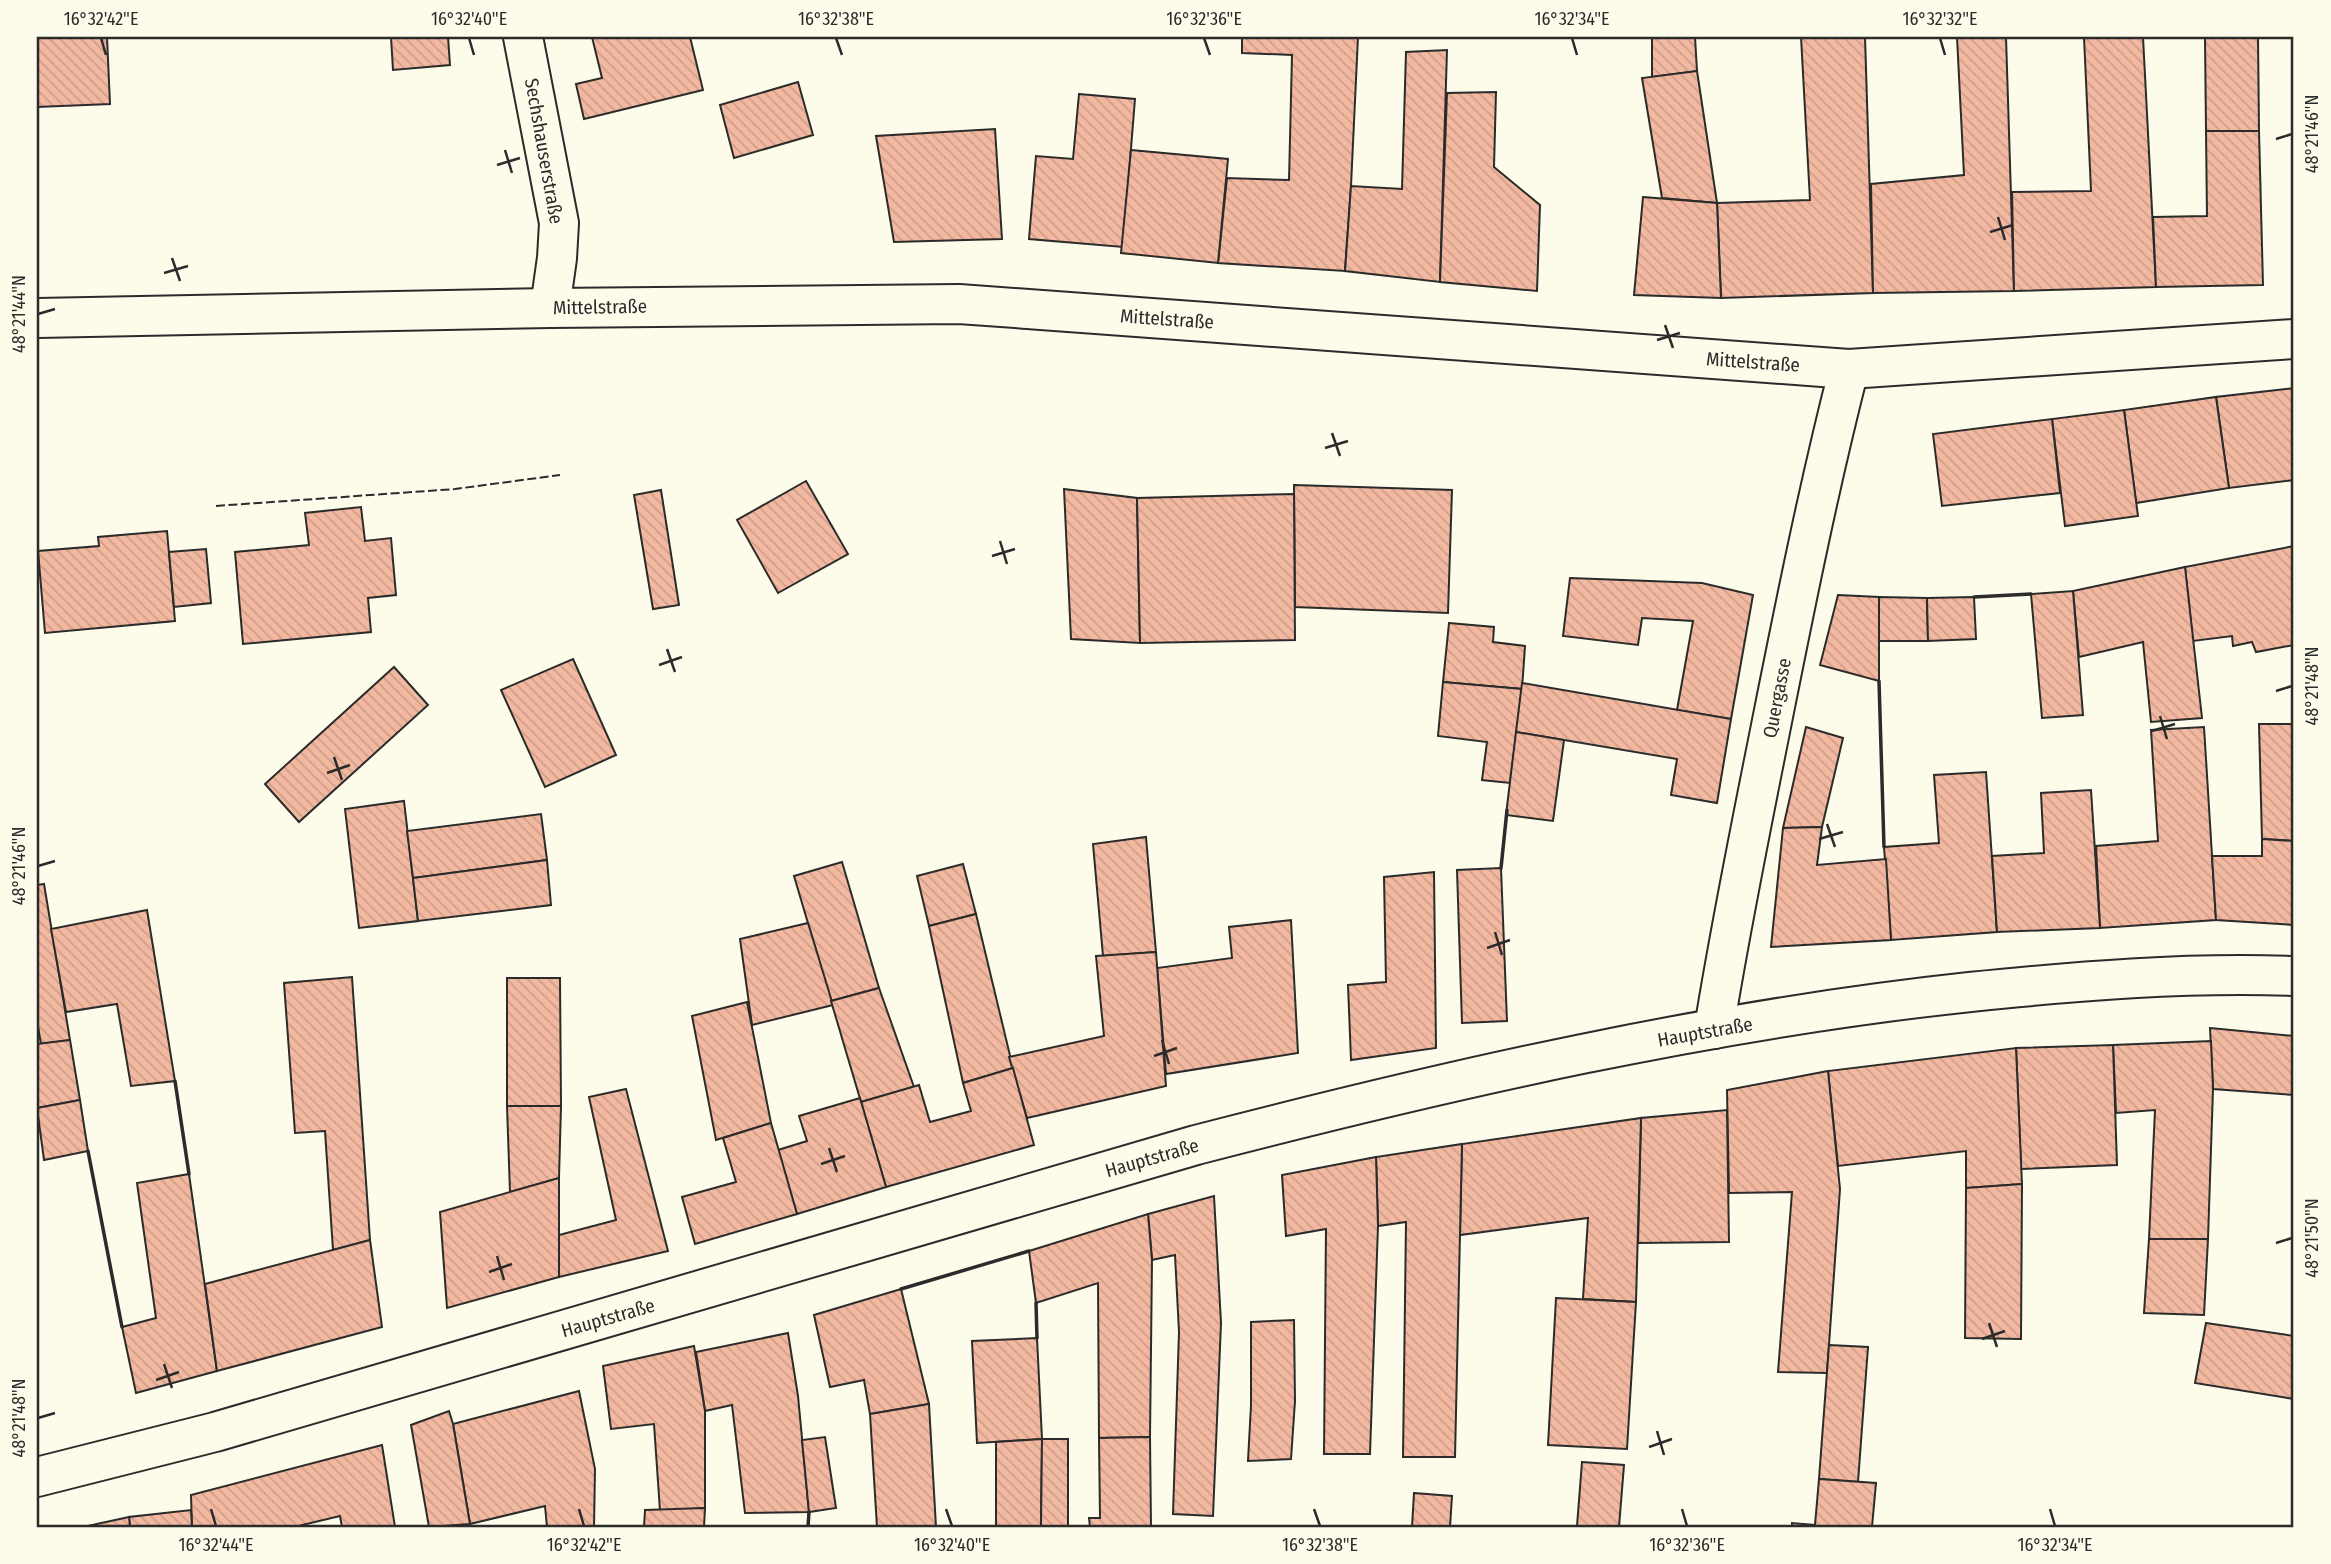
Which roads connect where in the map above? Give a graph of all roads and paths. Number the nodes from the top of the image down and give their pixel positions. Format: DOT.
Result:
graph roads {
  1 [pos="523,37"];
  2 [pos="550,308"];
  3 [pos="37,318"];
  4 [pos="2294,339"];
  5 [pos="1849,369"];
  6 [pos="2294,976"];
  7 [pos="1714,1029"];
  8 [pos="37,1477"];
  1 -- 2 [label="street, Sechshauserstraße"];
  2 -- 3 [label="street, Mittelstraße"];
  2 -- 5 [label="street, Mittelstraße"];
  4 -- 5 [label="street, Mittelstraße"];
  5 -- 7 [label="street, Quergasse"];
  6 -- 7 [label="street, Hauptstraße"];
  7 -- 8 [label="street, Hauptstraße"];
}
